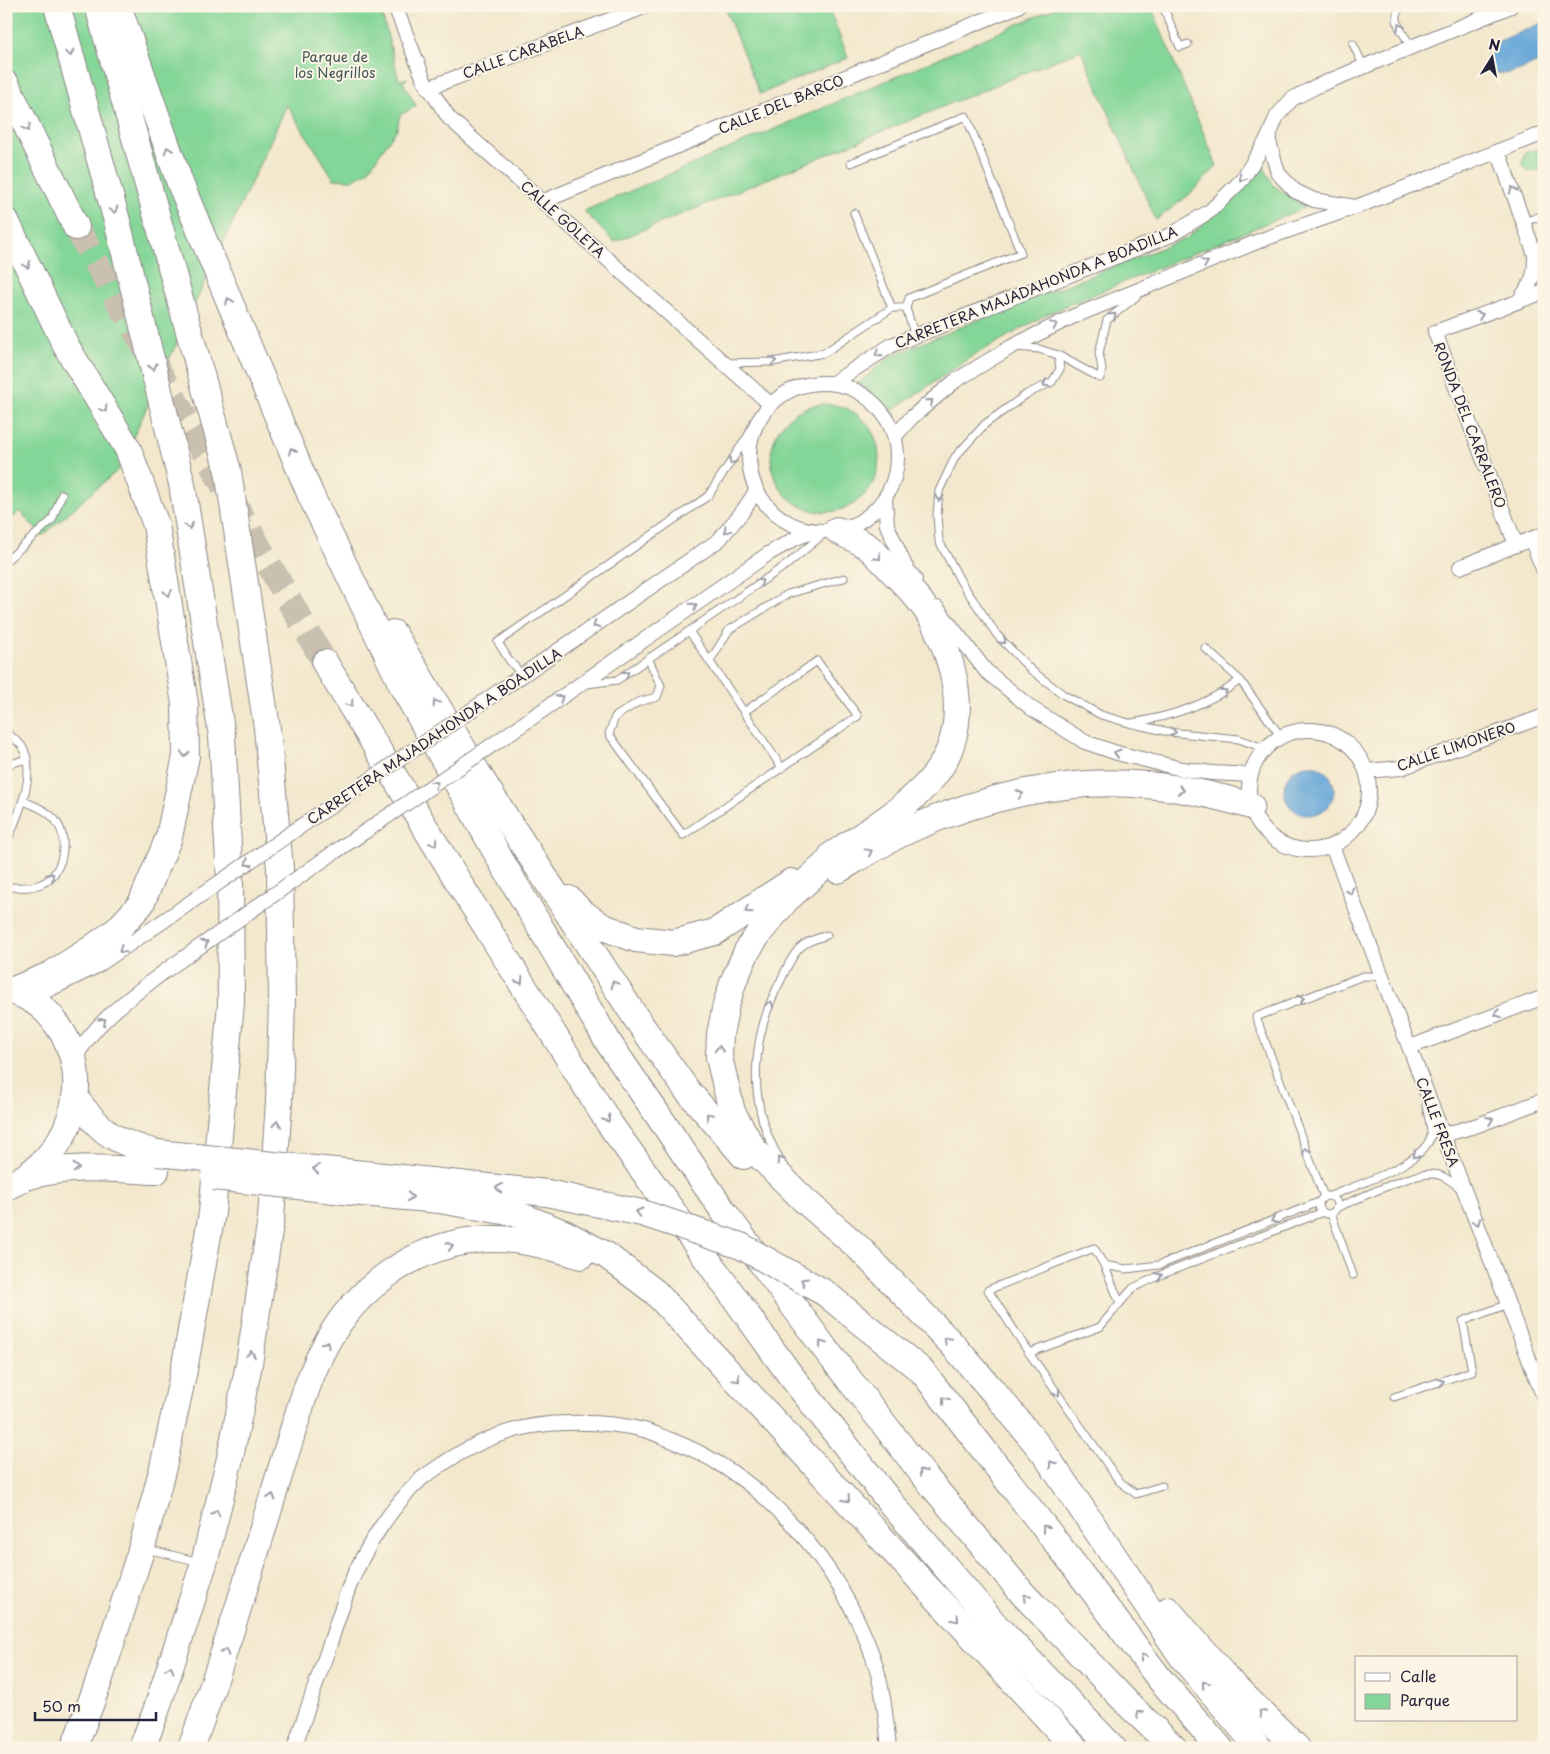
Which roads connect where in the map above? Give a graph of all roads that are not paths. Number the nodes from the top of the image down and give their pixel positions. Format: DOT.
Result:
graph roads {
  1 [pos="57,6"];
  2 [pos="98,6"];
  3 [pos="118,6"];
  4 [pos="394,6"];
  5 [pos="647,6"];
  6 [pos="1018,6"];
  7 [pos="1163,6"];
  8 [pos="1401,6"];
  9 [pos="1511,6"];
  10 [pos="1188,44"];
  11 [pos="1353,44"];
  12 [pos="1412,47"];
  13 [pos="1364,67"];
  14 [pos="6,84"];
  15 [pos="428,88"];
  16 [pos="1544,133"];
  17 [pos="1268,138"];
  18 [pos="1498,151"];
  19 [pos="851,163"];
  20 [pos="544,201"];
  21 [pos="1356,207"];
  22 [pos="854,214"];
  23 [pos="1544,215"];
  24 [pos="6,222"];
  25 [pos="1524,222"];
  26 [pos="76,227"];
  27 [pos="1541,272"];
  28 [pos="1149,286"];
  29 [pos="1544,292"];
  30 [pos="1519,301"];
  31 [pos="892,308"];
  32 [pos="906,308"];
  33 [pos="916,336"];
  34 [pos="1011,347"];
  35 [pos="1058,355"];
  36 [pos="724,363"];
  37 [pos="833,383"];
  38 [pos="770,404"];
  39 [pos="755,426"];
  40 [pos="895,436"];
  41 [pos="756,491"];
  42 [pos="62,494"];
  43 [pos="310,496"];
  44 [pos="885,499"];
  45 [pos="827,531"];
  46 [pos="1537,537"];
  47 [pos="1516,545"];
  48 [pos="6,560"];
  49 [pos="905,566"];
  50 [pos="1460,567"];
  51 [pos="1544,570"];
  52 [pos="844,578"];
  53 [pos="914,594"];
  54 [pos="688,631"];
  55 [pos="1205,648"];
  56 [pos="648,658"];
  57 [pos="710,662"];
  58 [pos="324,663"];
  59 [pos="523,676"];
  60 [pos="1240,680"];
  61 [pos="579,685"];
  62 [pos="744,712"];
  63 [pos="1544,716"];
  64 [pos="1129,724"];
  65 [pos="6,732"];
  66 [pos="1281,737"];
  67 [pos="1266,749"];
  68 [pos="27,759"];
  69 [pos="6,764"];
  70 [pos="782,768"];
  71 [pos="1366,771"];
  72 [pos="1251,775"];
  73 [pos="488,790"];
  74 [pos="23,801"];
  75 [pos="1251,806"];
  76 [pos="6,845"];
  77 [pos="847,845"];
  78 [pos="1332,846"];
  79 [pos="6,887"];
  80 [pos="760,932"];
  81 [pos="827,935"];
  82 [pos="1383,976"];
  83 [pos="16,993"];
  84 [pos="1544,997"];
  85 [pos="1410,1047"];
  86 [pos="74,1060"];
  87 [pos="1421,1077"];
  88 [pos="75,1098"];
  89 [pos="1544,1100"];
  90 [pos="1444,1136"];
  91 [pos="157,1162"];
  92 [pos="784,1166"];
  93 [pos="17,1182"];
  94 [pos="363,1184"];
  95 [pos="1465,1191"];
  96 [pos="1324,1198"];
  97 [pos="828,1210"];
  98 [pos="1330,1211"];
  99 [pos="859,1248"];
  100 [pos="1104,1265"];
  101 [pos="1353,1275"];
  102 [pos="899,1291"];
  103 [pos="1120,1303"];
  104 [pos="1508,1304"];
  105 [pos="703,1344"];
  106 [pos="1029,1353"];
  107 [pos="1541,1382"];
  108 [pos="1394,1397"];
  109 [pos="1544,1398"];
  110 [pos="1162,1486"];
  111 [pos="1090,1518"];
  112 [pos="142,1547"];
  113 [pos="204,1563"];
  114 [pos="74,1748"];
  115 [pos="142,1748"];
  116 [pos="191,1748"];
  117 [pos="294,1748"];
  118 [pos="889,1748"];
  119 [pos="1075,1748"];
  120 [pos="1113,1748"];
  121 [pos="1174,1748"];
  122 [pos="1220,1748"];
  123 [pos="1258,1748"];
  124 [pos="1297,1748"];
  1 -- 112 [label="highway, one-way"];
  113 -- 2 [label="highway, one-way"];
  43 -- 3 [label="highway, one-way"];
  4 -- 15 [label="street, CALLE GOLETA"];
  5 -- 15 [label="street, CALLE CARABELA"];
  6 -- 20 [label="street, CALLE DEL BARCO"];
  7 -- 10 [label="lane"];
  12 -- 8 [label="lane, one-way"];
  9 -- 12 [label="street, CARRETERA MAJADAHONDA A BOADILLA"];
  11 -- 13 [label="lane"];
  12 -- 13 [label="street, CARRETERA MAJADAHONDA A BOADILLA"];
  13 -- 17 [label="street, CARRETERA MAJADAHONDA A BOADILLA"];
  14 -- 26 [label="highway, one-way"];
  15 -- 20 [label="street, CALLE GOLETA"];
  16 -- 18 [label="street"];
  17 -- 21 [label="street"];
  17 -- 33 [label="street, CARRETERA MAJADAHONDA A BOADILLA, one-way"];
  18 -- 21 [label="street"];
  25 -- 18 [label="street, one-way"];
  19 -- 32 [label="lane"];
  20 -- 36 [label="street, CALLE GOLETA"];
  28 -- 21 [label="street, one-way"];
  22 -- 31 [label="lane"];
  23 -- 25 [label="lane"];
  24 -- 83 [label="highway, one-way"];
  25 -- 27 [label="street"];
  27 -- 30 [label="street"];
  34 -- 28 [label="street, one-way"];
  35 -- 28 [label="lane, one-way"];
  29 -- 30 [label="street, RONDA DEL CARRALERO"];
  47 -- 30 [label="street, RONDA DEL CARRALERO, one-way"];
  31 -- 32 [label="lane"];
  36 -- 31 [label="lane, one-way"];
  32 -- 33 [label="lane"];
  33 -- 37 [label="street, CARRETERA MAJADAHONDA A BOADILLA, one-way"];
  34 -- 35 [label="lane"];
  40 -- 34 [label="street, one-way"];
  35 -- 64 [label="lane, one-way"];
  36 -- 38 [label="street, CALLE GOLETA"];
  37 -- 38 [label="street"];
  37 -- 40 [label="street"];
  38 -- 39 [label="street"];
  39 -- 41 [label="street"];
  39 -- 59 [label="lane, one-way"];
  40 -- 44 [label="street"];
  41 -- 45 [label="street"];
  41 -- 59 [label="street, CARRETERA MAJADAHONDA A BOADILLA, one-way"];
  42 -- 48 [label="lane"];
  73 -- 43 [label="highway, one-way"];
  121 -- 43 [label="highway, one-way"];
  44 -- 45 [label="street"];
  44 -- 49 [label="street"];
  45 -- 53 [label="highway, one-way"];
  54 -- 45 [label="lane, one-way"];
  61 -- 45 [label="street, one-way"];
  46 -- 47 [label="street"];
  46 -- 51 [label="street"];
  47 -- 50 [label="street"];
  49 -- 53 [label="highway"];
  72 -- 49 [label="street, one-way"];
  52 -- 57 [label="lane"];
  53 -- 77 [label="highway"];
  54 -- 56 [label="lane"];
  54 -- 57 [label="lane"];
  55 -- 60 [label="lane"];
  61 -- 56 [label="lane, one-way"];
  56 -- 70 [label="lane"];
  57 -- 62 [label="lane"];
  58 -- 120 [label="highway, one-way"];
  59 -- 83 [label="street, CARRETERA MAJADAHONDA A BOADILLA, one-way, bridge"];
  64 -- 60 [label="lane, one-way"];
  60 -- 66 [label="lane"];
  86 -- 61 [label="street, one-way, bridge"];
  62 -- 70 [label="lane"];
  62 -- 70 [label="lane"];
  63 -- 71 [label="street, CALLE LIMONERO"];
  64 -- 67 [label="lane, one-way"];
  65 -- 68 [label="lane"];
  66 -- 67 [label="street"];
  66 -- 71 [label="street"];
  67 -- 72 [label="street"];
  68 -- 69 [label="lane"];
  68 -- 74 [label="lane"];
  71 -- 78 [label="street"];
  72 -- 75 [label="street"];
  77 -- 73 [label="highway, one-way"];
  102 -- 73 [label="highway, one-way"];
  74 -- 76 [label="lane"];
  79 -- 74 [label="lane, one-way"];
  75 -- 78 [label="street"];
  80 -- 75 [label="highway, one-way"];
  77 -- 80 [label="highway"];
  78 -- 82 [label="street, CALLE FRESA, one-way"];
  99 -- 80 [label="highway, one-way"];
  92 -- 81 [label="lane, one-way"];
  82 -- 85 [label="street, CALLE FRESA"];
  96 -- 82 [label="lane, one-way"];
  83 -- 86 [label="highway"];
  84 -- 85 [label="street, one-way"];
  85 -- 87 [label="street, CALLE FRESA"];
  86 -- 88 [label="highway"];
  87 -- 90 [label="street, CALLE FRESA"];
  87 -- 96 [label="lane, one-way"];
  88 -- 91 [label="highway"];
  88 -- 93 [label="highway"];
  90 -- 89 [label="street, one-way"];
  90 -- 95 [label="street, CALLE FRESA"];
  93 -- 91 [label="highway, one-way"];
  91 -- 94 [label="highway, bridge"];
  94 -- 105 [label="highway, one-way"];
  122 -- 94 [label="highway, one-way, bridge"];
  95 -- 98 [label="lane"];
  95 -- 104 [label="street, CALLE FRESA, one-way"];
  96 -- 98 [label="lane"];
  96 -- 98 [label="lane"];
  96 -- 100 [label="lane, one-way"];
  97 -- 99 [label="lane"];
  98 -- 101 [label="lane"];
  103 -- 98 [label="lane, one-way"];
  99 -- 102 [label="highway"];
  100 -- 103 [label="lane"];
  100 -- 106 [label="lane"];
  111 -- 102 [label="highway, one-way"];
  103 -- 106 [label="lane"];
  104 -- 107 [label="street, CALLE FRESA"];
  108 -- 104 [label="lane, one-way"];
  116 -- 105 [label="highway, one-way"];
  105 -- 119 [label="highway, one-way"];
  106 -- 110 [label="lane, one-way"];
  107 -- 109 [label="street, CALLE FRESA"];
  123 -- 111 [label="highway, one-way"];
  124 -- 111 [label="highway, one-way"];
  112 -- 113 [label="lane"];
  112 -- 114 [label="highway"];
  115 -- 113 [label="highway, one-way"];
  117 -- 118 [label="street"];
}
